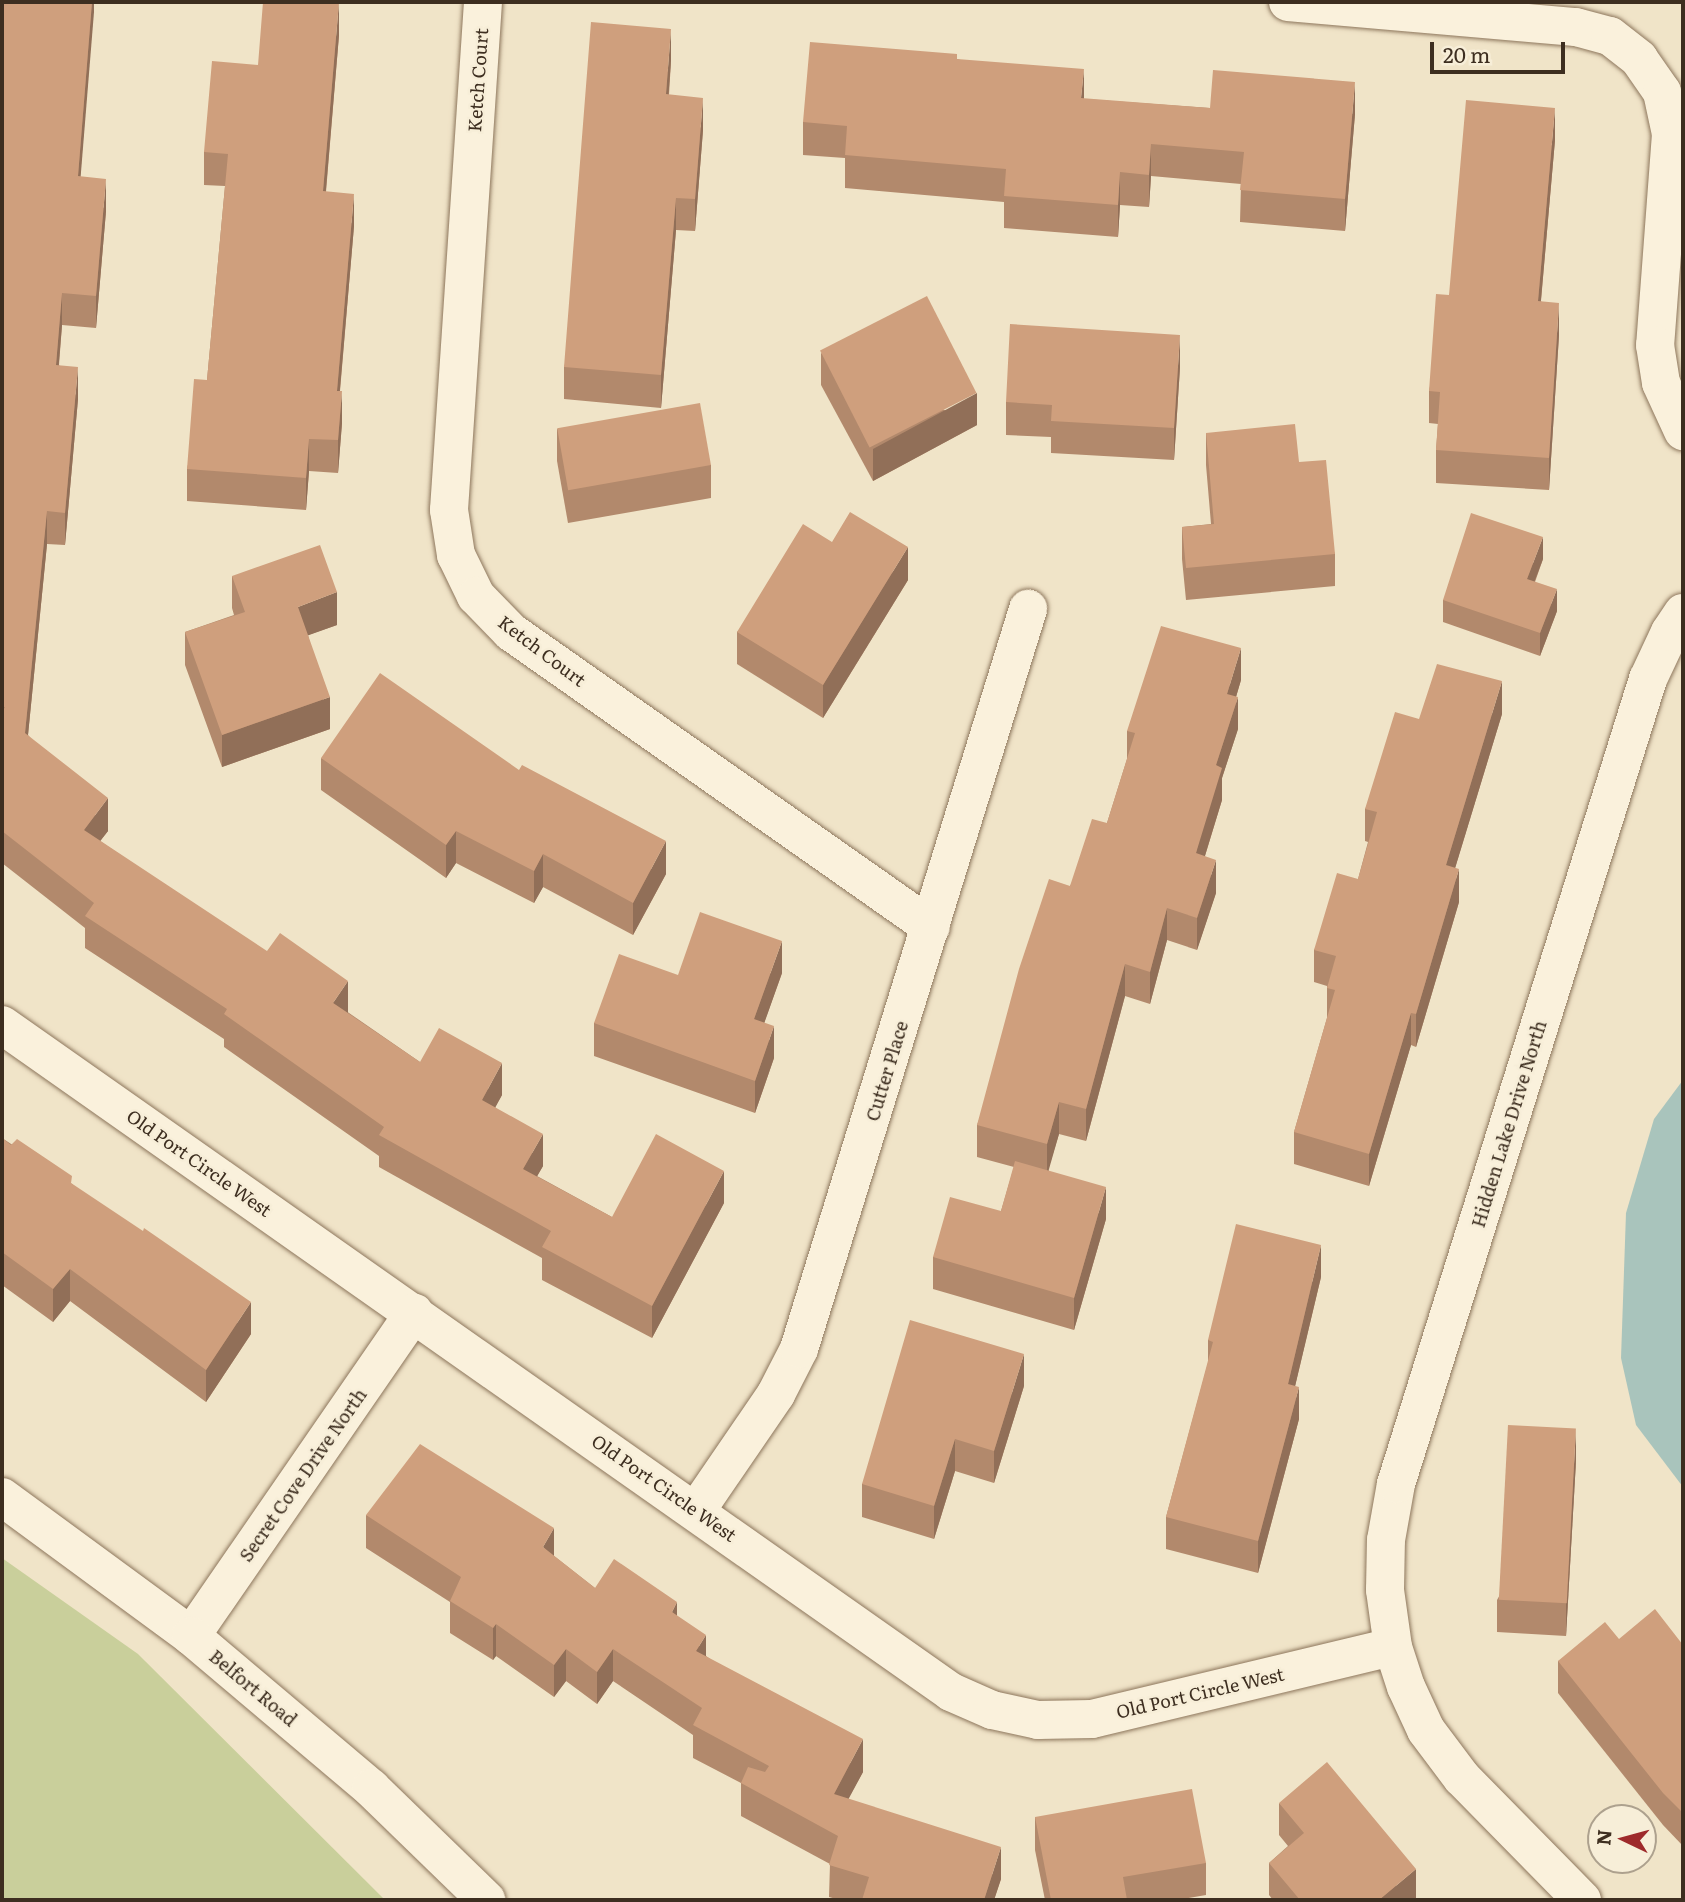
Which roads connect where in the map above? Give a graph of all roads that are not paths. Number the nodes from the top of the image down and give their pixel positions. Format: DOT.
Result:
graph roads {
  1 [pos="483,2"];
  2 [pos="1288,2"];
  3 [pos="1683,431"];
  4 [pos="1028,609"];
  5 [pos="1683,613"];
  6 [pos="931,927"];
  7 [pos="2,1025"];
  8 [pos="414,1313"];
  9 [pos="2,1497"];
  10 [pos="696,1511"];
  11 [pos="191,1636"];
  12 [pos="1393,1647"];
  13 [pos="486,1900"];
  14 [pos="1582,1900"];
  1 -- 6 [label="street, Ketch Court"];
  2 -- 3 [label="street"];
  4 -- 6 [label="street, Cutter Place"];
  5 -- 12 [label="street, Hidden Lake Drive North"];
  6 -- 10 [label="street, Cutter Place"];
  7 -- 8 [label="street, Old Port Circle West"];
  8 -- 10 [label="street, Old Port Circle West"];
  8 -- 11 [label="street, Secret Cove Drive North"];
  9 -- 11 [label="street, Belfort Road"];
  10 -- 12 [label="street, Old Port Circle West"];
  11 -- 13 [label="street, Belfort Road"];
  12 -- 14 [label="street, Hidden Lake Drive North"];
}
